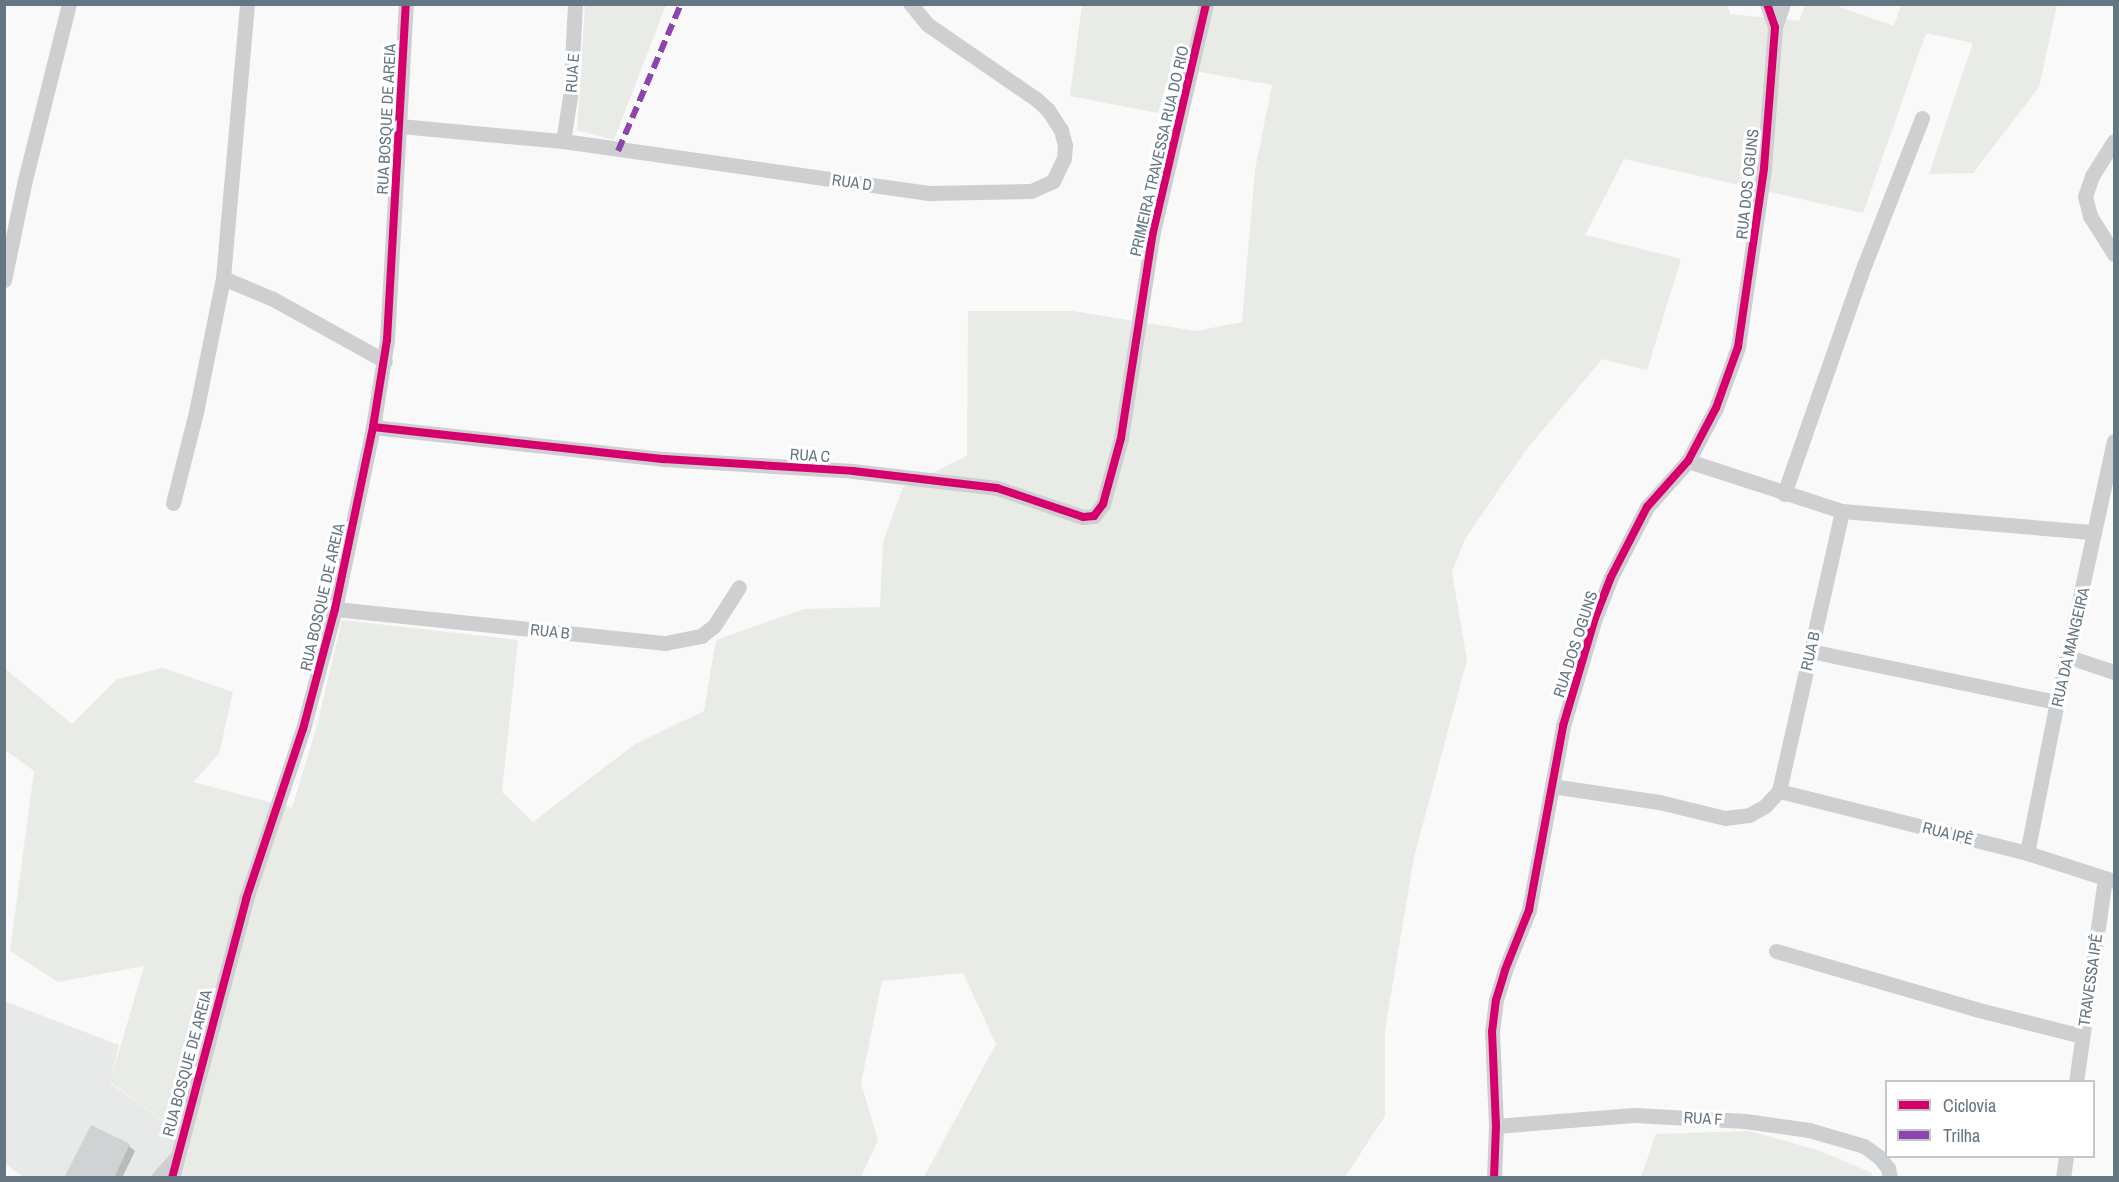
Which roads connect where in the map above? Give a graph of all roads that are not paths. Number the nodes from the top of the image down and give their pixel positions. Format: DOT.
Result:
graph roads {
  1 [pos="69,4"];
  2 [pos="247,4"];
  3 [pos="406,4"];
  4 [pos="575,4"];
  5 [pos="911,4"];
  6 [pos="1206,4"];
  7 [pos="1767,4"];
  8 [pos="1784,4"];
  9 [pos="1775,27"];
  10 [pos="1922,118"];
  11 [pos="400,126"];
  12 [pos="563,141"];
  13 [pos="2115,141"];
  14 [pos="2115,254"];
  15 [pos="223,278"];
  16 [pos="4,280"];
  17 [pos="384,362"];
  18 [pos="1129,376"];
  19 [pos="373,427"];
  20 [pos="2115,441"];
  21 [pos="1688,461"];
  22 [pos="1785,494"];
  23 [pos="173,503"];
  24 [pos="1842,511"];
  25 [pos="2094,532"];
  26 [pos="739,587"];
  27 [pos="335,609"];
  28 [pos="1810,651"];
  29 [pos="2068,657"];
  30 [pos="2115,672"];
  31 [pos="2057,702"];
  32 [pos="1552,786"];
  33 [pos="1779,791"];
  34 [pos="2027,853"];
  35 [pos="2110,880"];
  36 [pos="1776,951"];
  37 [pos="2082,1036"];
  38 [pos="2076,1080"];
  39 [pos="1496,1126"];
  40 [pos="2066,1158"];
  41 [pos="175,1159"];
  42 [pos="159,1178"];
  43 [pos="171,1178"];
  44 [pos="1494,1178"];
  45 [pos="1890,1178"];
  46 [pos="2063,1178"];
  1 -- 16 [label="street"];
  2 -- 15 [label="street"];
  3 -- 11 [label="street, RUA BOSQUE DE AREIA"];
  4 -- 12 [label="street, RUA E"];
  5 -- 12 [label="street, RUA D"];
  6 -- 18 [label="street, PRIMEIRA TRAVESSA RUA DO RIO"];
  7 -- 9 [label="street, RUA DOS OGUNS"];
  8 -- 9 [label="street"];
  9 -- 21 [label="street, RUA DOS OGUNS"];
  10 -- 22 [label="street"];
  11 -- 12 [label="street, RUA D"];
  11 -- 17 [label="street, RUA BOSQUE DE AREIA"];
  13 -- 14 [label="street"];
  15 -- 17 [label="street"];
  15 -- 23 [label="street"];
  17 -- 19 [label="street, RUA BOSQUE DE AREIA"];
  18 -- 19 [label="street, RUA C"];
  19 -- 27 [label="street, RUA BOSQUE DE AREIA"];
  20 -- 25 [label="street, RUA DA MANGEIRA"];
  21 -- 22 [label="street"];
  21 -- 32 [label="street, RUA DOS OGUNS"];
  22 -- 24 [label="street"];
  24 -- 25 [label="street"];
  24 -- 28 [label="street, RUA B"];
  25 -- 29 [label="street, RUA DA MANGEIRA"];
  26 -- 27 [label="street, RUA B"];
  27 -- 41 [label="street, RUA BOSQUE DE AREIA"];
  28 -- 31 [label="street"];
  28 -- 33 [label="street, RUA B"];
  29 -- 30 [label="street"];
  29 -- 31 [label="street, RUA DA MANGEIRA"];
  31 -- 34 [label="street, RUA DA MANGEIRA"];
  32 -- 33 [label="street"];
  32 -- 39 [label="street, RUA DOS OGUNS"];
  33 -- 34 [label="street, RUA IPÊ"];
  34 -- 35 [label="street, RUA IPÊ"];
  35 -- 37 [label="street, TRAVESSA IPÊ"];
  36 -- 37 [label="street"];
  37 -- 38 [label="street, TRAVESSA IPÊ"];
  39 -- 44 [label="street, RUA DOS OGUNS"];
  39 -- 45 [label="street, RUA F"];
  40 -- 46 [label="street"];
  41 -- 42 [label="street, RUA BOSQUE DE AREIA"];
  41 -- 43 [label="street, RUA BOSQUE DE AREIA"];
}
